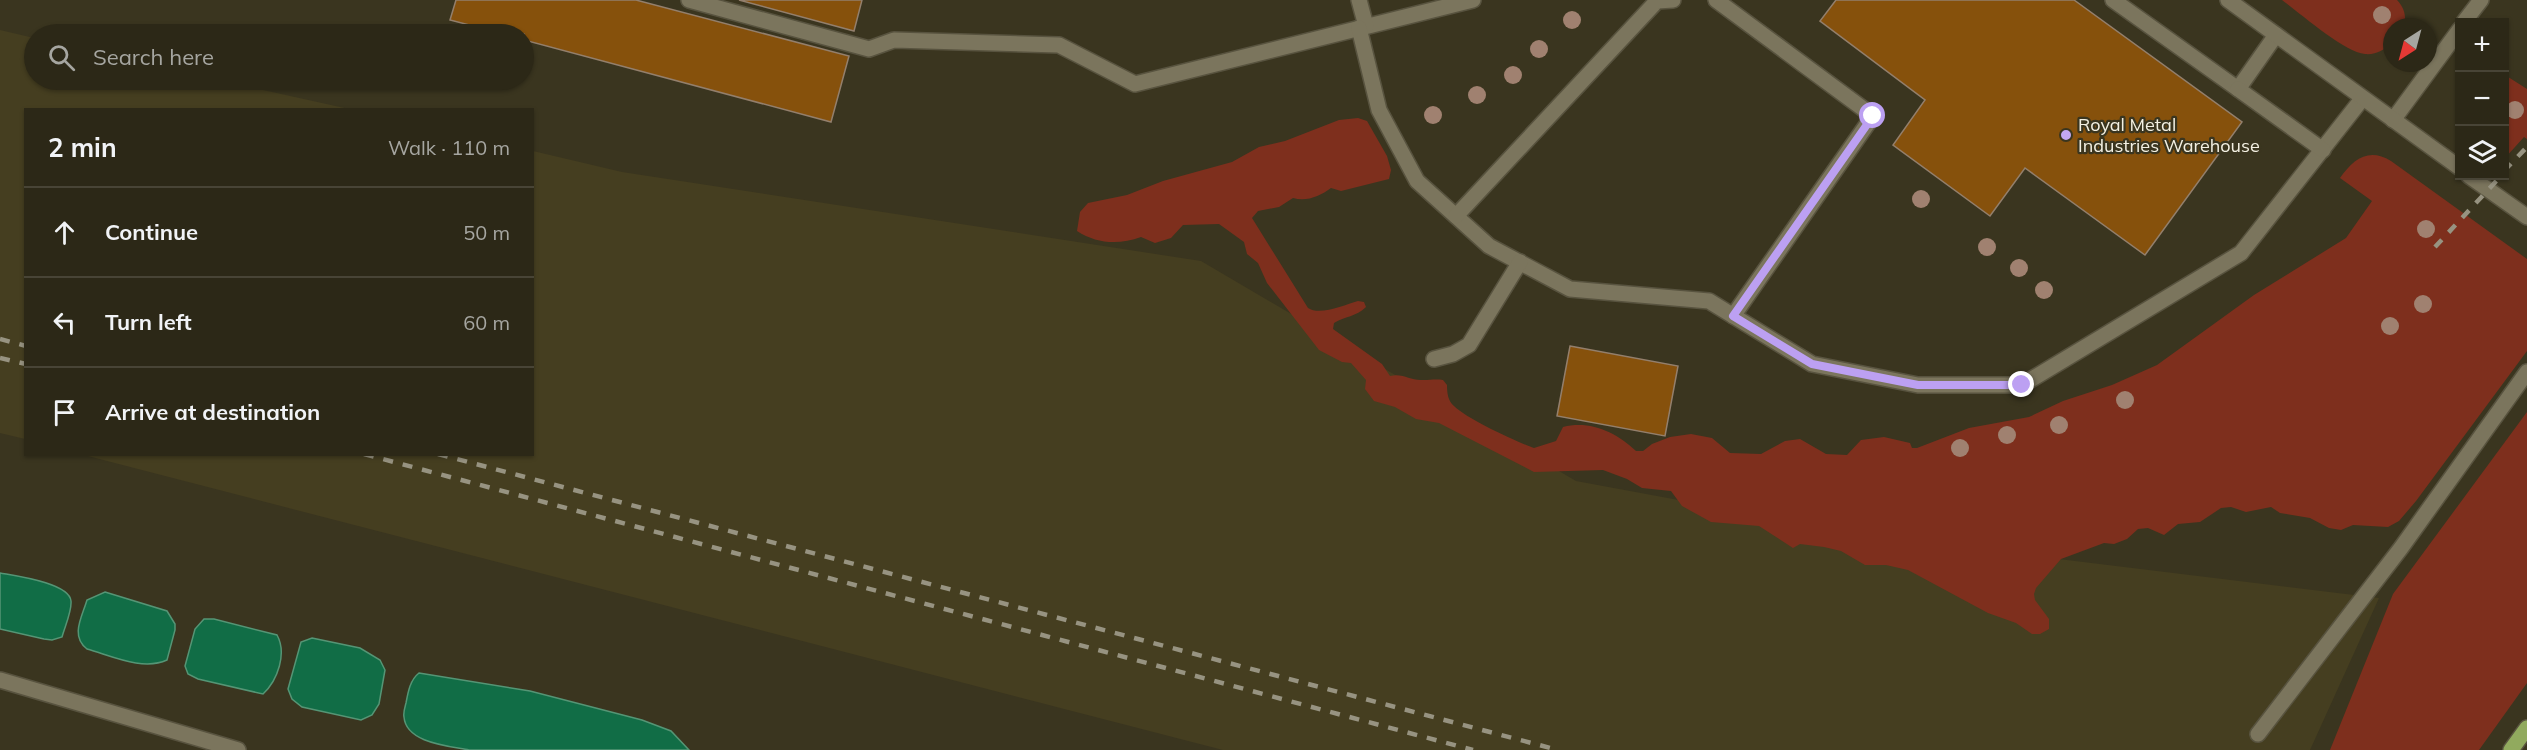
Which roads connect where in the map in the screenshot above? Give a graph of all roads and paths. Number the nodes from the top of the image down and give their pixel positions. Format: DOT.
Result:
graph roads {
  1 [pos="689,0"];
  2 [pos="1359,0"];
  3 [pos="1473,0"];
  4 [pos="1673,0"];
  5 [pos="1716,0"];
  6 [pos="2114,0"];
  7 [pos="2228,0"];
  8 [pos="2481,0"];
  9 [pos="2467,18"];
  10 [pos="1362,27"];
  11 [pos="2276,35"];
  12 [pos="2455,36"];
  13 [pos="2238,89"];
  14 [pos="2362,99"];
  15 [pos="2393,120"];
  16 [pos="2323,150"];
  17 [pos="2455,164"];
  18 [pos="2475,180"];
  19 [pos="1456,216"];
  20 [pos="2527,217"];
  21 [pos="1520,262"];
  22 [pos="1733,316"];
  23 [pos="1434,359"];
  24 [pos="2527,372"];
  25 [pos="0,680"];
  26 [pos="2527,728"];
  27 [pos="2258,734"];
  28 [pos="238,750"];
  29 [pos="2511,750"];
  1 -- 10 [label="street"];
  2 -- 10 [label="street"];
  3 -- 10 [label="street"];
  4 -- 19 [label="street"];
  5 -- 22 [label="street"];
  6 -- 13 [label="street"];
  7 -- 11 [label="street"];
  8 -- 9 [label="street"];
  10 -- 19 [label="street"];
  11 -- 13 [label="street"];
  11 -- 14 [label="street"];
  12 -- 15 [label="street"];
  13 -- 16 [label="street"];
  14 -- 15 [label="street"];
  14 -- 16 [label="street"];
  15 -- 17 [label="street"];
  16 -- 22 [label="street"];
  18 -- 20 [label="street"];
  19 -- 21 [label="street"];
  21 -- 22 [label="street"];
  21 -- 23 [label="street"];
  24 -- 27 [label="street"];
  25 -- 28 [label="street"];
  26 -- 29 [label="main road"];
}
